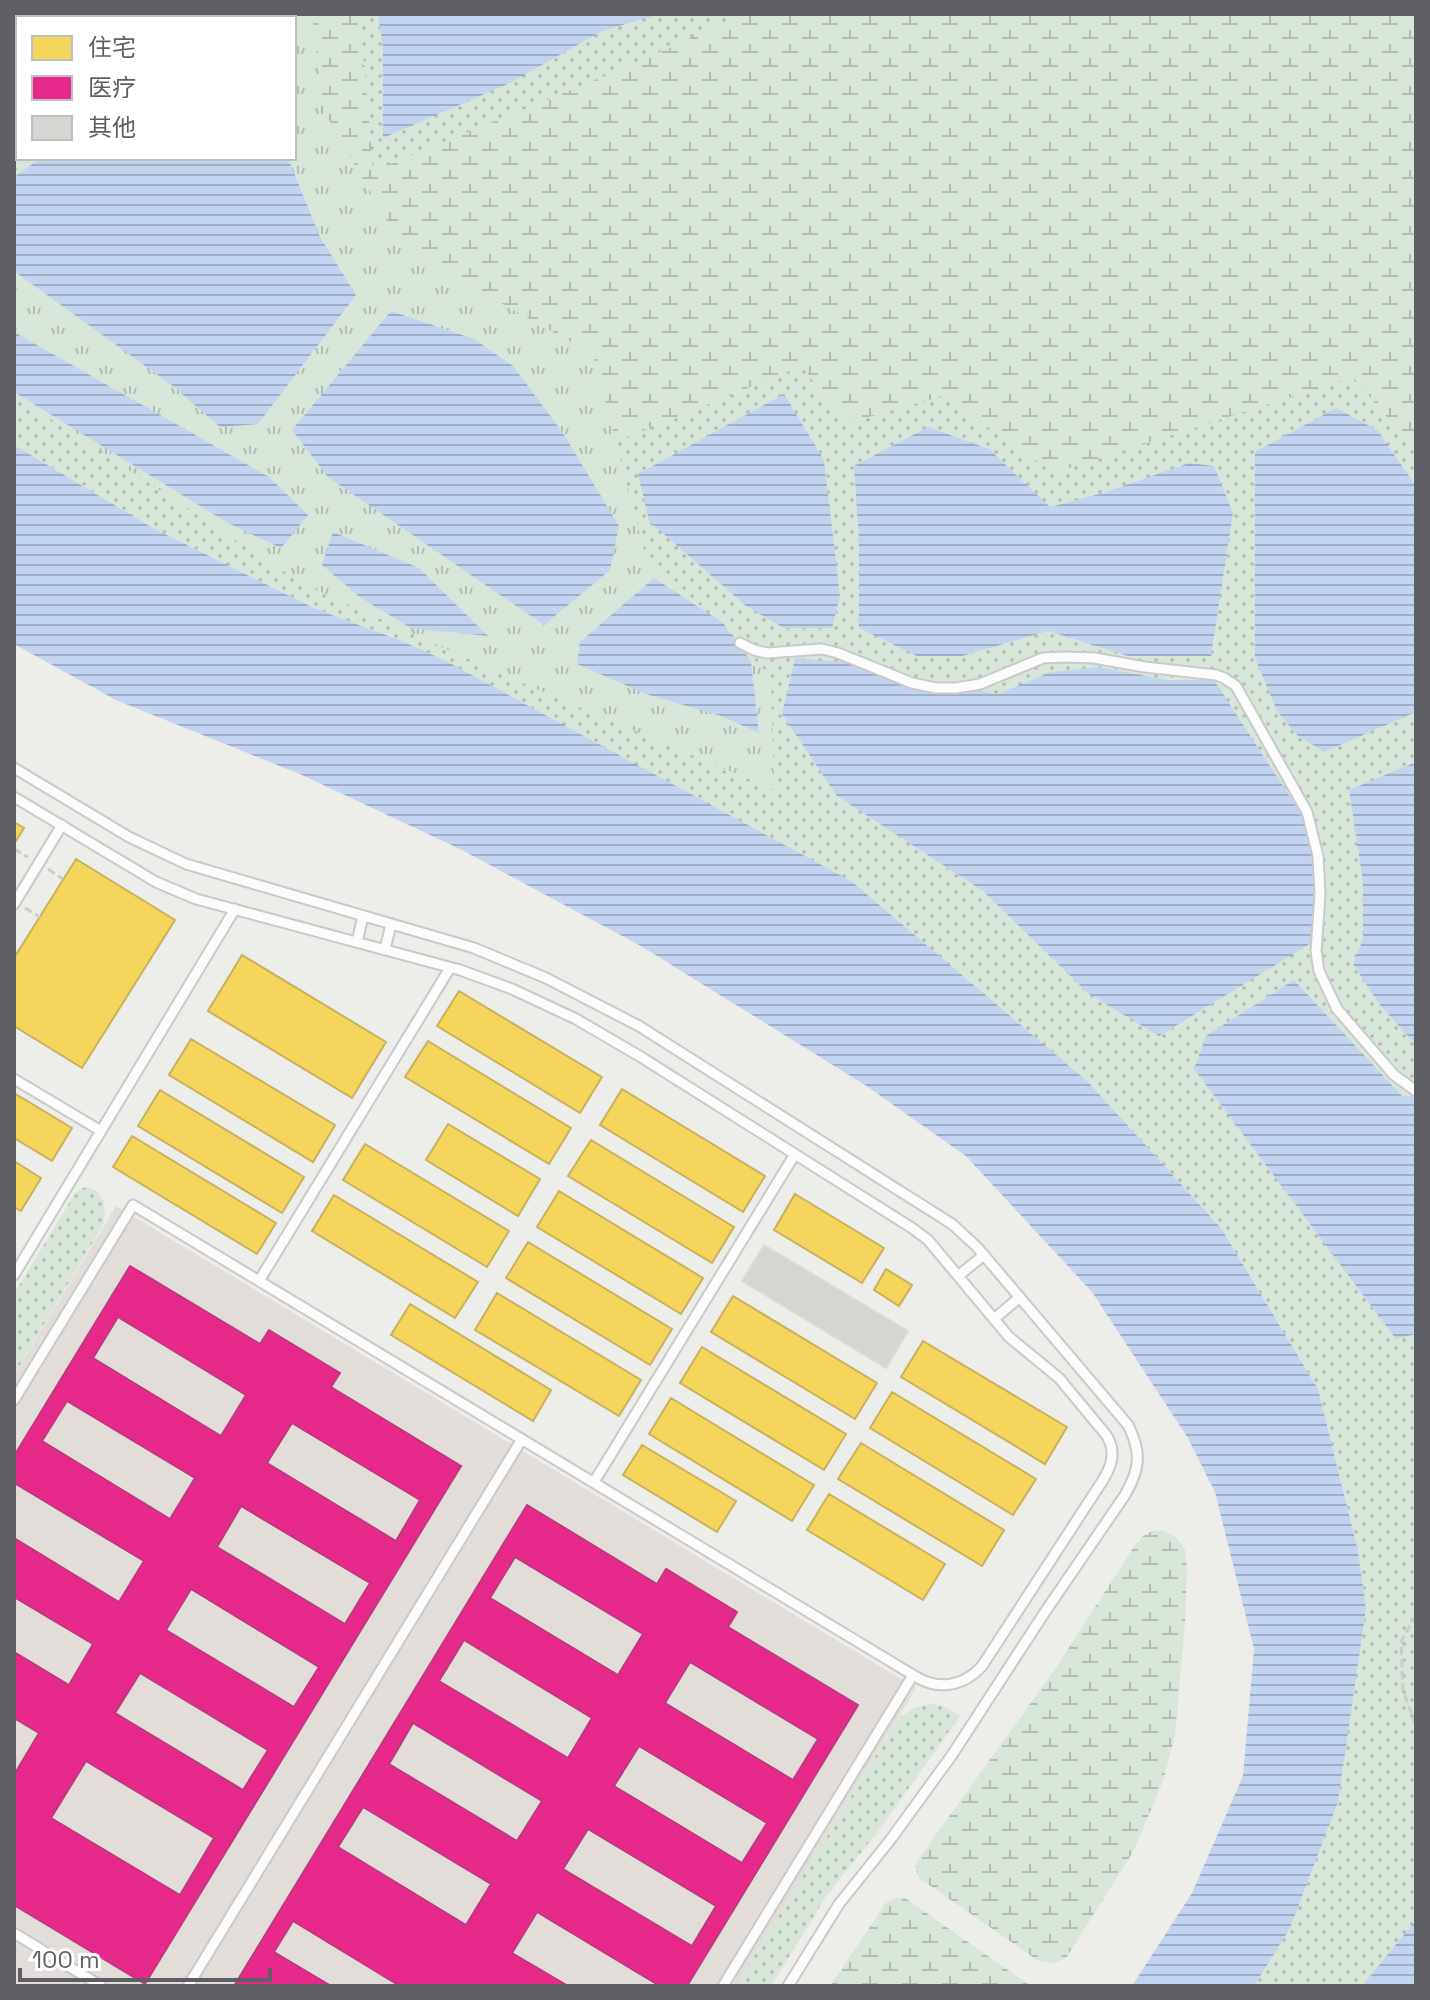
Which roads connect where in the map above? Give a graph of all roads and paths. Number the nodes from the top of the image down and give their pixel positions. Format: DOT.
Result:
graph roads {
  1 [pos="740,643"];
  2 [pos="14,768"];
  3 [pos="14,797"];
  4 [pos="62,825"];
  5 [pos="14,904"];
  6 [pos="235,909"];
  7 [pos="363,916"];
  8 [pos="391,924"];
  9 [pos="357,942"];
  10 [pos="385,950"];
  11 [pos="450,968"];
  12 [pos="14,1079"];
  13 [pos="1416,1091"];
  14 [pos="101,1131"];
  15 [pos="795,1154"];
  16 [pos="984,1255"];
  17 [pos="14,1275"];
  18 [pos="958,1276"];
  19 [pos="259,1281"];
  20 [pos="1020,1297"];
  21 [pos="994,1319"];
  22 [pos="14,1400"];
  23 [pos="522,1439"];
  24 [pos="594,1482"];
  25 [pos="1416,1615"];
  26 [pos="913,1675"];
  27 [pos="1416,1727"];
  28 [pos="14,1933"];
  29 [pos="101,1986"];
  30 [pos="188,1986"];
  31 [pos="723,1986"];
  32 [pos="788,1986"];
  1 -- 13 [label="lane"];
  2 -- 7 [label="lane"];
  3 -- 4 [label="lane"];
  4 -- 5 [label="lane"];
  4 -- 6 [label="lane"];
  6 -- 9 [label="lane"];
  6 -- 14 [label="lane"];
  7 -- 8 [label="lane"];
  7 -- 9 [label="lane"];
  8 -- 10 [label="lane"];
  8 -- 16 [label="lane"];
  9 -- 10 [label="lane"];
  10 -- 11 [label="lane"];
  11 -- 15 [label="lane"];
  11 -- 19 [label="lane"];
  12 -- 14 [label="lane"];
  14 -- 17 [label="lane"];
  15 -- 18 [label="lane"];
  15 -- 24 [label="lane"];
  16 -- 18 [label="lane"];
  16 -- 20 [label="lane"];
  18 -- 21 [label="lane"];
  19 -- 22 [label="lane"];
  19 -- 23 [label="lane"];
  20 -- 21 [label="lane"];
  20 -- 32 [label="lane"];
  21 -- 26 [label="lane"];
  23 -- 24 [label="lane"];
  23 -- 30 [label="lane"];
  24 -- 26 [label="lane"];
  25 -- 27 [label="path"];
  26 -- 31 [label="lane"];
  28 -- 29 [label="lane"];
}
